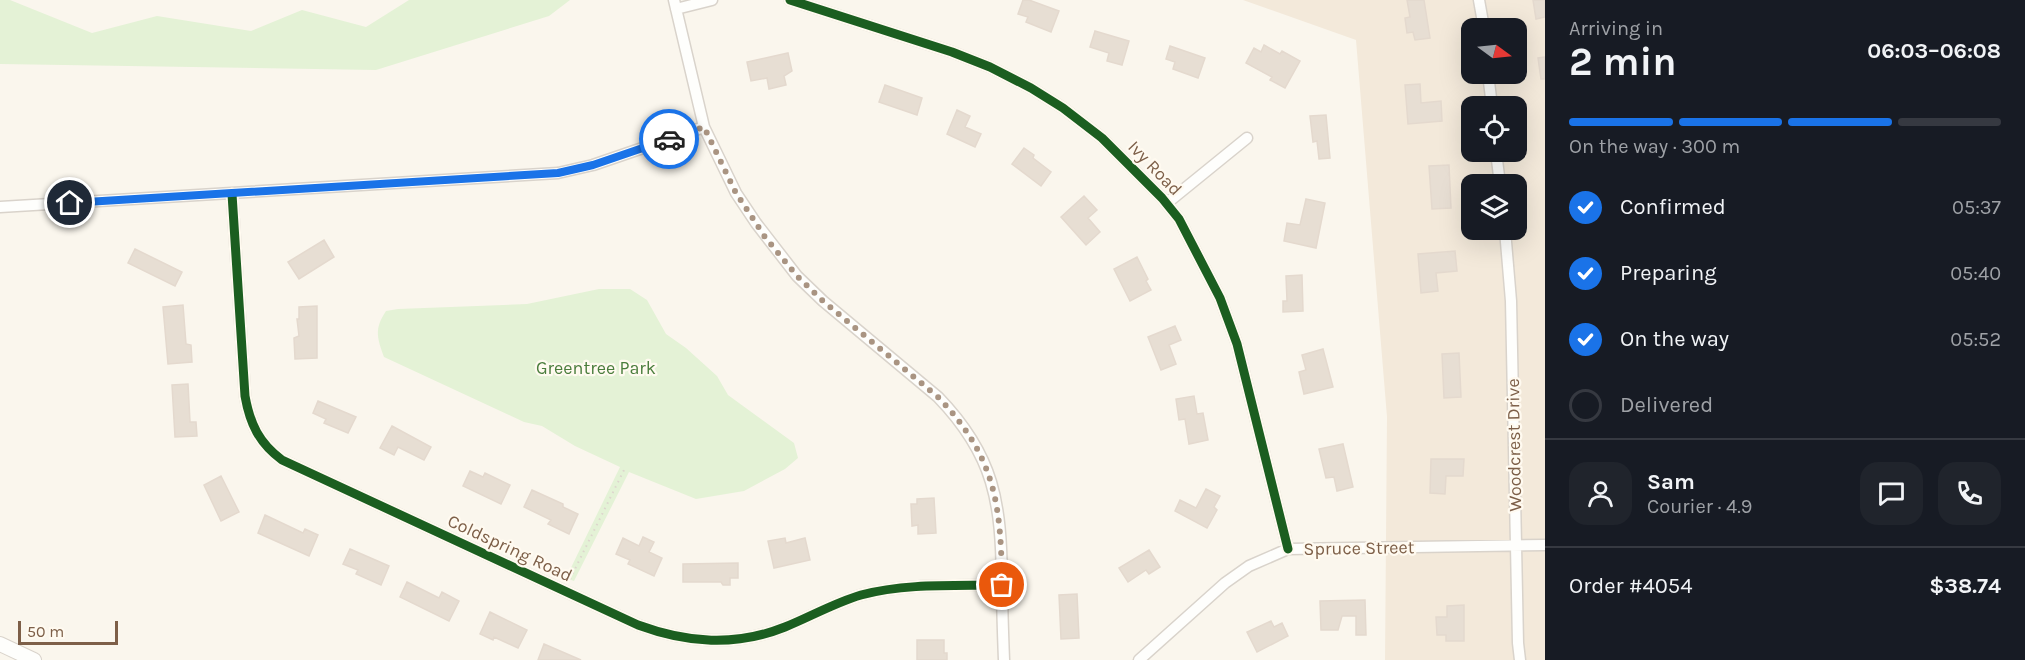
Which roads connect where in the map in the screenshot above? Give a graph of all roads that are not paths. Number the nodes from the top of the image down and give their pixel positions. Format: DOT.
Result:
graph roads {
  1 [pos="712,0"];
  2 [pos="790,0"];
  3 [pos="1479,0"];
  4 [pos="675,4"];
  5 [pos="1482,18"];
  6 [pos="704,127"];
  7 [pos="1247,138"];
  8 [pos="232,194"];
  9 [pos="1167,203"];
  10 [pos="0,207"];
  11 [pos="1505,240"];
  12 [pos="1545,545"];
  13 [pos="1516,546"];
  14 [pos="1288,549"];
  15 [pos="1002,585"];
  16 [pos="0,644"];
  17 [pos="34,660"];
  18 [pos="1004,660"];
  19 [pos="1139,660"];
  20 [pos="1520,660"];
  1 -- 4 [label="street"];
  2 -- 9 [label="street, Ivy Road"];
  3 -- 5 [label="street"];
  4 -- 6 [label="street"];
  6 -- 8 [label="street"];
  6 -- 15 [label="street"];
  7 -- 9 [label="street"];
  8 -- 10 [label="street"];
  8 -- 15 [label="street, Coldspring Road"];
  9 -- 14 [label="street, Ivy Road"];
  11 -- 13 [label="street, Woodcrest Drive"];
  12 -- 13 [label="street, Spruce Street"];
  13 -- 14 [label="street, Spruce Street"];
  13 -- 20 [label="street, Woodcrest Drive"];
  14 -- 19 [label="street, Spruce Street"];
  15 -- 18 [label="street"];
  16 -- 17 [label="street"];
}
